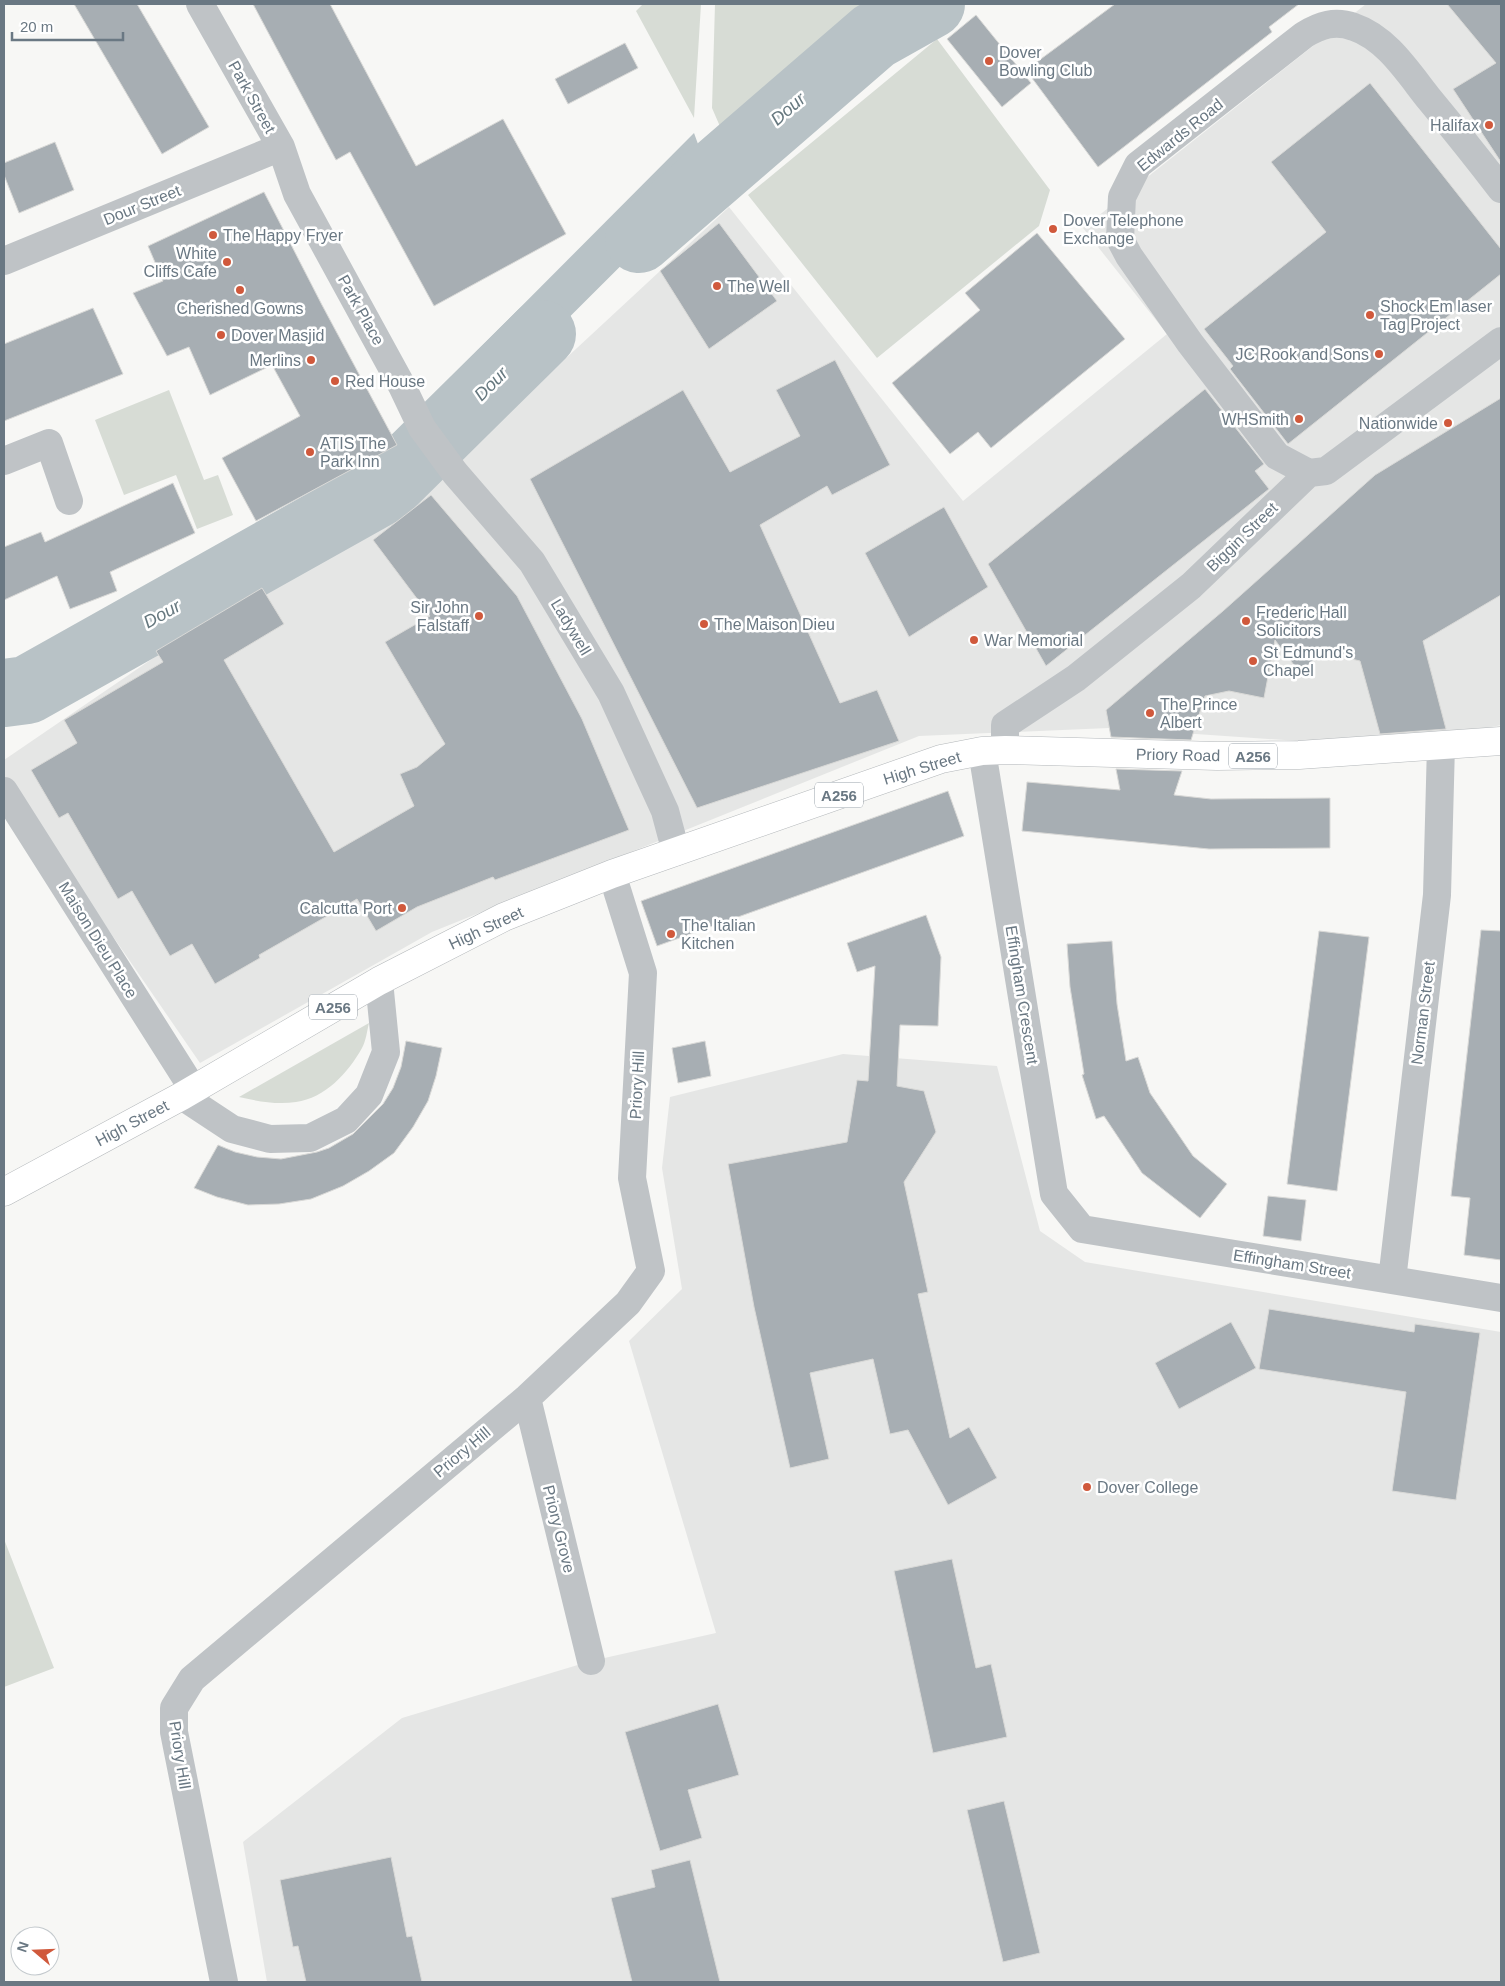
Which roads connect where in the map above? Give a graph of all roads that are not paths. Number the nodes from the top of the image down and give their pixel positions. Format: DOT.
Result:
graph roads {
  1 [pos="200,4"];
  2 [pos="280,147"];
  3 [pos="1501,189"];
  4 [pos="297,194"];
  5 [pos="4,261"];
  6 [pos="1501,341"];
  7 [pos="422,428"];
  8 [pos="4,461"];
  9 [pos="1309,473"];
  10 [pos="68,501"];
  11 [pos="1501,740"];
  12 [pos="1441,745"];
  13 [pos="994,751"];
  14 [pos="4,791"];
  15 [pos="676,852"];
  16 [pos="612,874"];
  17 [pos="379,981"];
  18 [pos="187,1092"];
  19 [pos="4,1192"];
  20 [pos="1082,1229"];
  21 [pos="1392,1280"];
  22 [pos="1501,1298"];
  23 [pos="527,1398"];
  24 [pos="591,1661"];
  25 [pos="224,1982"];
  1 -- 2 [label="street, Park Street"];
  2 -- 4 [label="street, Park Street"];
  2 -- 5 [label="street, Dour Street"];
  3 -- 9 [label="street, Edwards Road"];
  4 -- 7 [label="street, Park Place"];
  6 -- 9 [label="street, Biggin Street"];
  7 -- 15 [label="street, Ladywell"];
  8 -- 10 [label="street"];
  9 -- 13 [label="street, Biggin Street"];
  11 -- 12 [label="main road, Priory Road / A256"];
  12 -- 13 [label="main road, Priory Road / A256"];
  12 -- 21 [label="street, Norman Street"];
  13 -- 15 [label="main road, High Street / A256"];
  13 -- 20 [label="street, Effingham Crescent"];
  14 -- 18 [label="street, Maison Dieu Place"];
  15 -- 16 [label="main road, High Street / A256"];
  16 -- 17 [label="main road, High Street / A256"];
  16 -- 23 [label="street, Priory Hill"];
  17 -- 18 [label="main road, High Street / A256"];
  17 -- 18 [label="street"];
  18 -- 19 [label="main road, High Street / A256"];
  20 -- 21 [label="street, Effingham Street"];
  21 -- 22 [label="street, Effingham Street"];
  23 -- 24 [label="street, Priory Grove"];
  23 -- 25 [label="street, Priory Hill"];
}
